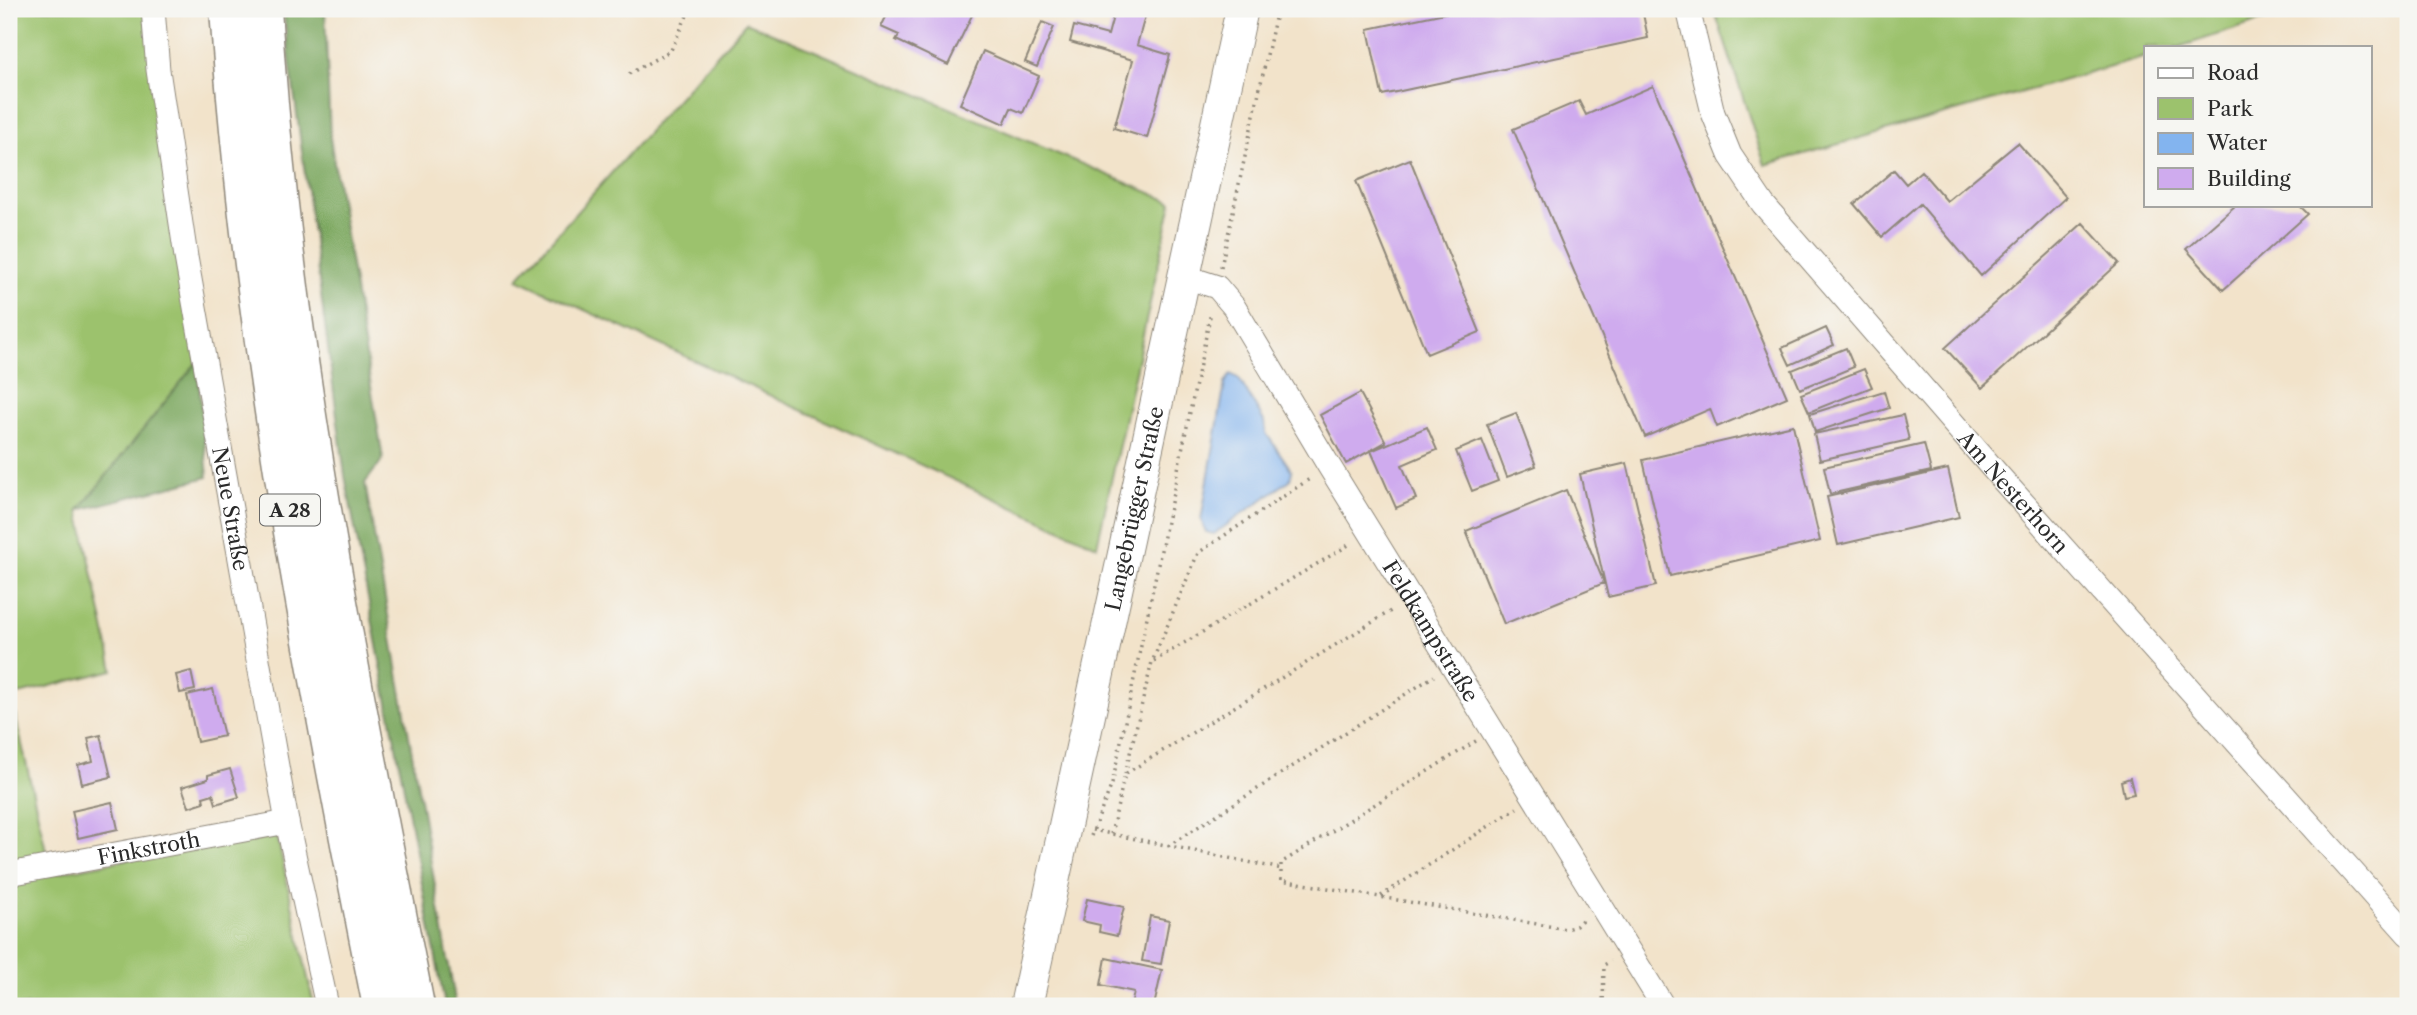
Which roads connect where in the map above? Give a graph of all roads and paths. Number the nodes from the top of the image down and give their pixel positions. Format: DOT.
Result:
graph roads {
  1 [pos="153,9"];
  2 [pos="229,9"];
  3 [pos="262,9"];
  4 [pos="690,9"];
  5 [pos="1242,9"];
  6 [pos="1278,9"];
  7 [pos="1688,9"];
  8 [pos="629,74"];
  9 [pos="1183,275"];
  10 [pos="1217,287"];
  11 [pos="1329,466"];
  12 [pos="1370,532"];
  13 [pos="1411,598"];
  14 [pos="1152,662"];
  15 [pos="1452,665"];
  16 [pos="1492,731"];
  17 [pos="1125,774"];
  18 [pos="1532,795"];
  19 [pos="287,822"];
  20 [pos="1082,832"];
  21 [pos="1111,834"];
  22 [pos="1168,846"];
  23 [pos="1282,869"];
  24 [pos="9,874"];
  25 [pos="1381,896"];
  26 [pos="1598,901"];
  27 [pos="2408,934"];
  28 [pos="1628,950"];
  29 [pos="327,1006"];
  30 [pos="382,1006"];
  31 [pos="415,1006"];
  32 [pos="1026,1006"];
  33 [pos="1603,1006"];
  34 [pos="1662,1006"];
  1 -- 19 [label="street, Neue Straße"];
  2 -- 30 [label="highway, A 28"];
  3 -- 31 [label="highway, A 28"];
  4 -- 8 [label="path"];
  5 -- 9 [label="street, Langebrügger Straße"];
  6 -- 10 [label="path"];
  7 -- 27 [label="street, Am Nesterhorn"];
  9 -- 10 [label="street"];
  9 -- 20 [label="street, Langebrügger Straße"];
  10 -- 11 [label="street, Feldkampstraße"];
  10 -- 20 [label="path"];
  11 -- 12 [label="street, Feldkampstraße"];
  11 -- 14 [label="path"];
  12 -- 13 [label="street, Feldkampstraße"];
  12 -- 14 [label="path"];
  13 -- 15 [label="street, Feldkampstraße"];
  13 -- 17 [label="path"];
  14 -- 17 [label="path"];
  15 -- 16 [label="street, Feldkampstraße"];
  15 -- 22 [label="path"];
  16 -- 18 [label="street, Feldkampstraße"];
  16 -- 23 [label="path"];
  17 -- 21 [label="path"];
  18 -- 25 [label="path"];
  18 -- 26 [label="street, Feldkampstraße"];
  19 -- 24 [label="street, Finkstroth"];
  19 -- 29 [label="street, Neue Straße"];
  20 -- 21 [label="path"];
  20 -- 32 [label="street, Langebrügger Straße"];
  21 -- 22 [label="path"];
  22 -- 23 [label="path"];
  23 -- 25 [label="path"];
  25 -- 26 [label="path"];
  26 -- 28 [label="street, Feldkampstraße"];
  28 -- 33 [label="path"];
  28 -- 34 [label="street, Feldkampstraße"];
}
